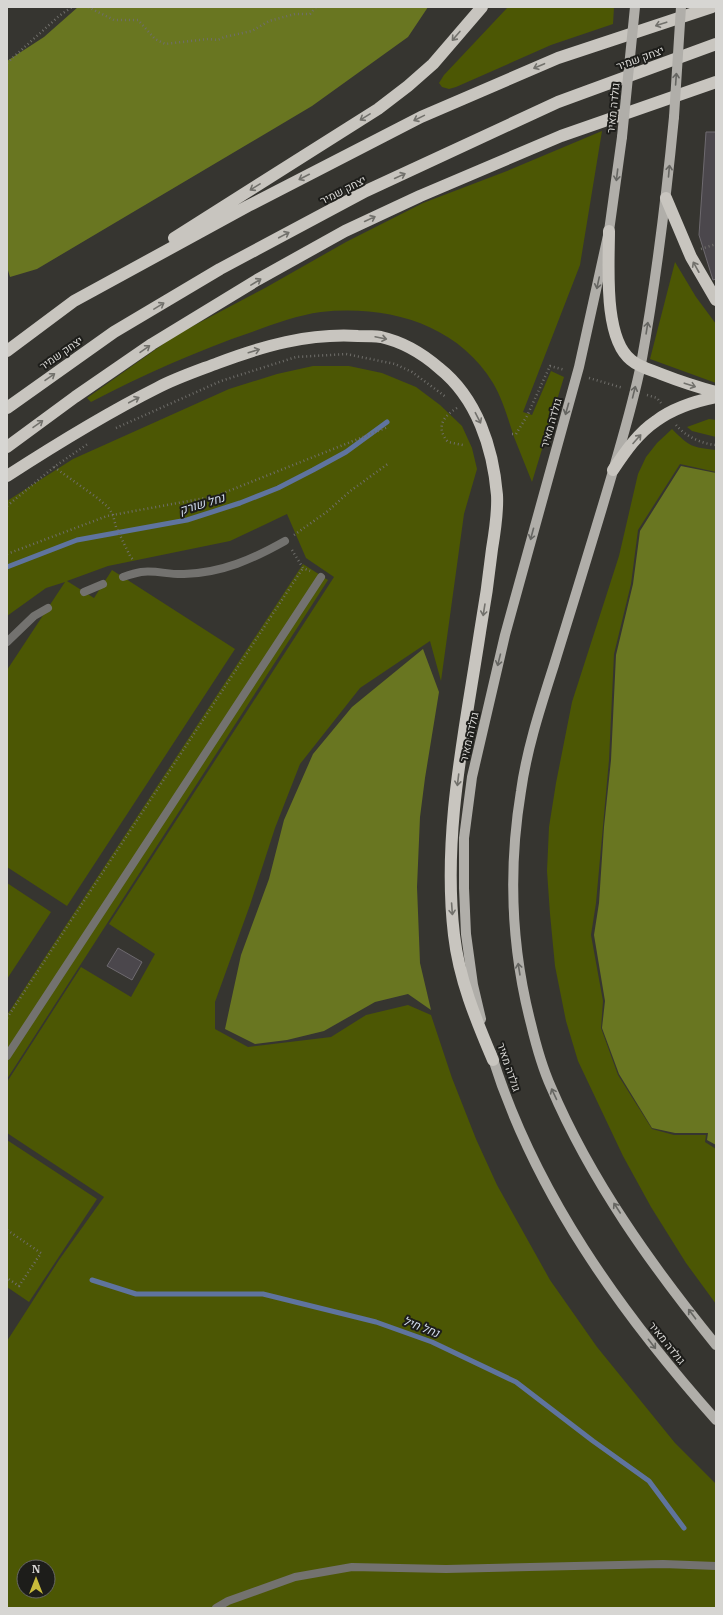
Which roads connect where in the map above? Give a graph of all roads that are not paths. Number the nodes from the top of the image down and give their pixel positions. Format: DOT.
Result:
graph roads {
  1 [pos="482,7"];
  2 [pos="635,7"];
  3 [pos="681,7"];
  4 [pos="712,7"];
  5 [pos="716,44"];
  6 [pos="716,82"];
  7 [pos="666,198"];
  8 [pos="609,231"];
  9 [pos="716,300"];
  10 [pos="74,301"];
  11 [pos="7,351"];
  12 [pos="640,366"];
  13 [pos="716,392"];
  14 [pos="716,397"];
  15 [pos="7,408"];
  16 [pos="7,447"];
  17 [pos="613,470"];
  18 [pos="7,476"];
  19 [pos="286,541"];
  20 [pos="123,577"];
  21 [pos="321,578"];
  22 [pos="103,584"];
  23 [pos="84,592"];
  24 [pos="48,608"];
  25 [pos="7,642"];
  26 [pos="7,1056"];
  27 [pos="493,1060"];
  28 [pos="716,1345"];
  29 [pos="716,1420"];
  30 [pos="716,1566"];
  31 [pos="228,1605"];
  32 [pos="216,1608"];
  1 -- 10 [label="highway, one-way"];
  2 -- 8 [label="main road, גולדה מאיר, one-way, bridge"];
  7 -- 3 [label="main road, one-way, bridge"];
  4 -- 10 [label="highway, one-way"];
  15 -- 5 [label="highway, יצחק שמיר, one-way"];
  16 -- 6 [label="highway, one-way"];
  9 -- 7 [label="highway, one-way"];
  12 -- 7 [label="main road, one-way"];
  8 -- 12 [label="highway"];
  8 -- 27 [label="main road, גולדה מאיר, one-way"];
  10 -- 11 [label="highway"];
  12 -- 13 [label="highway, one-way"];
  17 -- 12 [label="main road, one-way"];
  17 -- 14 [label="highway, one-way"];
  28 -- 17 [label="main road, one-way"];
  18 -- 27 [label="highway, one-way"];
  19 -- 20 [label="street"];
  21 -- 26 [label="street"];
  22 -- 23 [label="street"];
  24 -- 25 [label="street"];
  27 -- 29 [label="main road, גולדה מאיר, one-way"];
  30 -- 31 [label="street"];
  31 -- 32 [label="street"];
}
